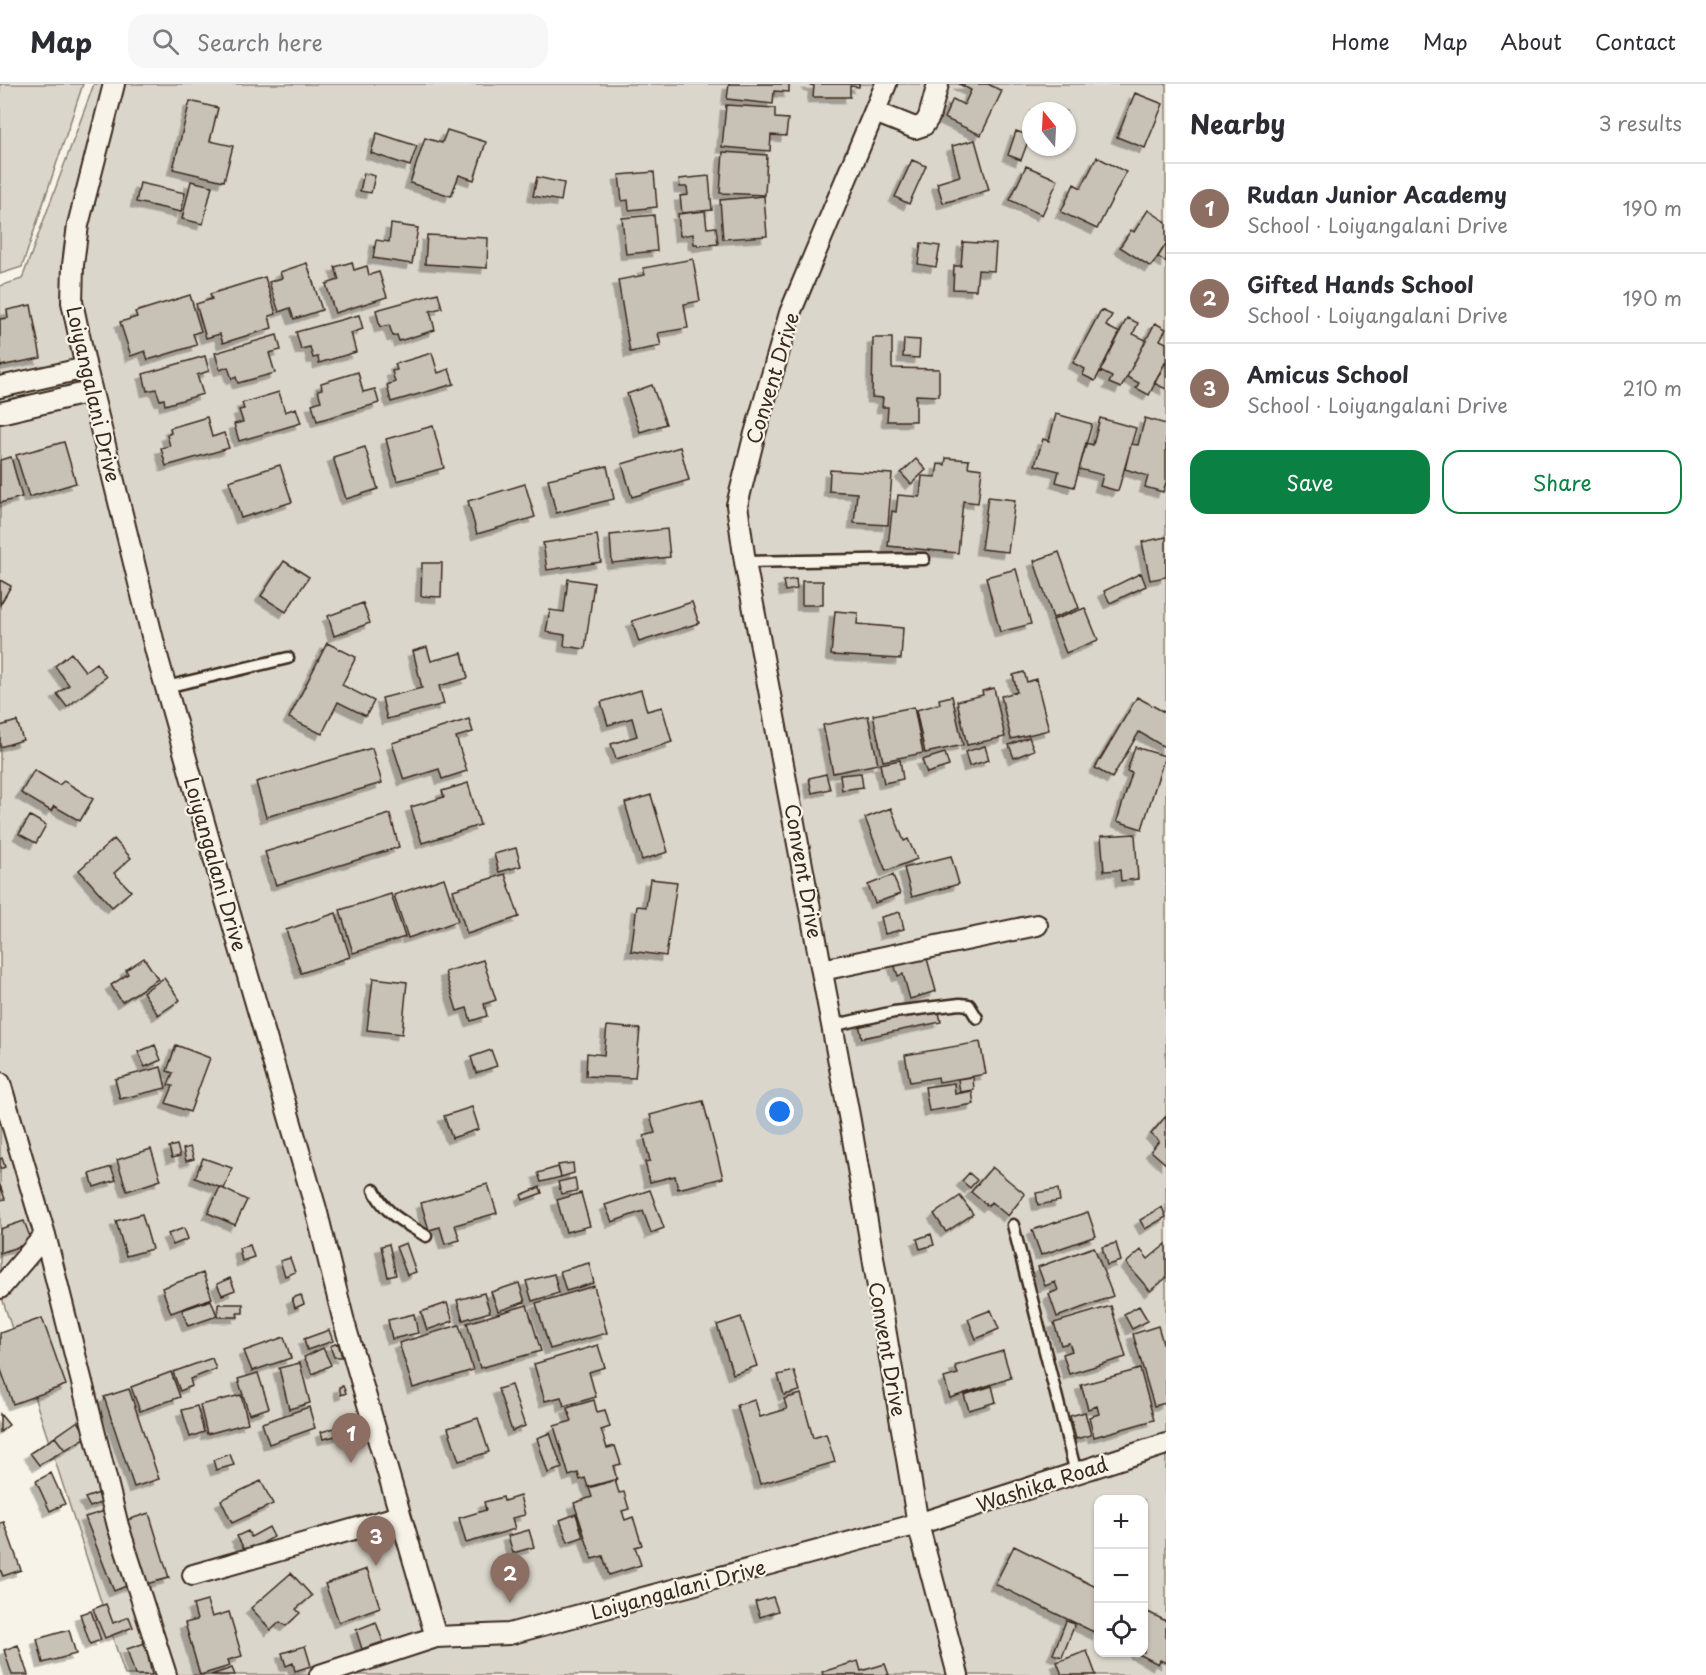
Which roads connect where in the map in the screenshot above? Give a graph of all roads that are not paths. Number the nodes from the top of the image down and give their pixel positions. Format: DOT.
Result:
graph roads {
  1 [pos="114,84"];
  2 [pos="886,84"];
  3 [pos="938,84"];
  4 [pos="875,112"];
  5 [pos="86,368"];
  6 [pos="0,387"];
  7 [pos="90,392"];
  8 [pos="0,413"];
  9 [pos="924,559"];
  10 [pos="745,562"];
  11 [pos="288,658"];
  12 [pos="166,687"];
  13 [pos="1037,925"];
  14 [pos="822,970"];
  15 [pos="976,1018"];
  16 [pos="831,1026"];
  17 [pos="0,1083"];
  18 [pos="374,1190"];
  19 [pos="1013,1225"];
  20 [pos="45,1234"];
  21 [pos="426,1236"];
  22 [pos="0,1288"];
  23 [pos="1166,1444"];
  24 [pos="1076,1473"];
  25 [pos="400,1516"];
  26 [pos="918,1524"];
  27 [pos="193,1575"];
  28 [pos="436,1637"];
  29 [pos="166,1675"];
  30 [pos="320,1675"];
  31 [pos="958,1675"];
  1 -- 5 [label="street, Loiyangalani Drive"];
  2 -- 4 [label="street, Convent Drive"];
  3 -- 4 [label="street"];
  4 -- 10 [label="street, Convent Drive"];
  5 -- 6 [label="street"];
  5 -- 7 [label="street, Loiyangalani Drive"];
  7 -- 8 [label="street"];
  7 -- 12 [label="street, Loiyangalani Drive"];
  9 -- 10 [label="lane"];
  10 -- 14 [label="street, Convent Drive"];
  11 -- 12 [label="lane"];
  12 -- 25 [label="street, Loiyangalani Drive"];
  13 -- 14 [label="street"];
  14 -- 16 [label="street, Convent Drive"];
  15 -- 16 [label="lane"];
  16 -- 26 [label="street, Convent Drive"];
  17 -- 20 [label="street"];
  18 -- 21 [label="lane"];
  19 -- 24 [label="lane"];
  20 -- 22 [label="street"];
  20 -- 29 [label="street"];
  23 -- 24 [label="street, Washika Road"];
  24 -- 26 [label="street, Washika Road"];
  25 -- 27 [label="street"];
  25 -- 28 [label="street, Loiyangalani Drive"];
  26 -- 28 [label="street, Loiyangalani Drive"];
  26 -- 31 [label="street, Convent Drive"];
  28 -- 30 [label="street, Loiyangalani Drive"];
}
